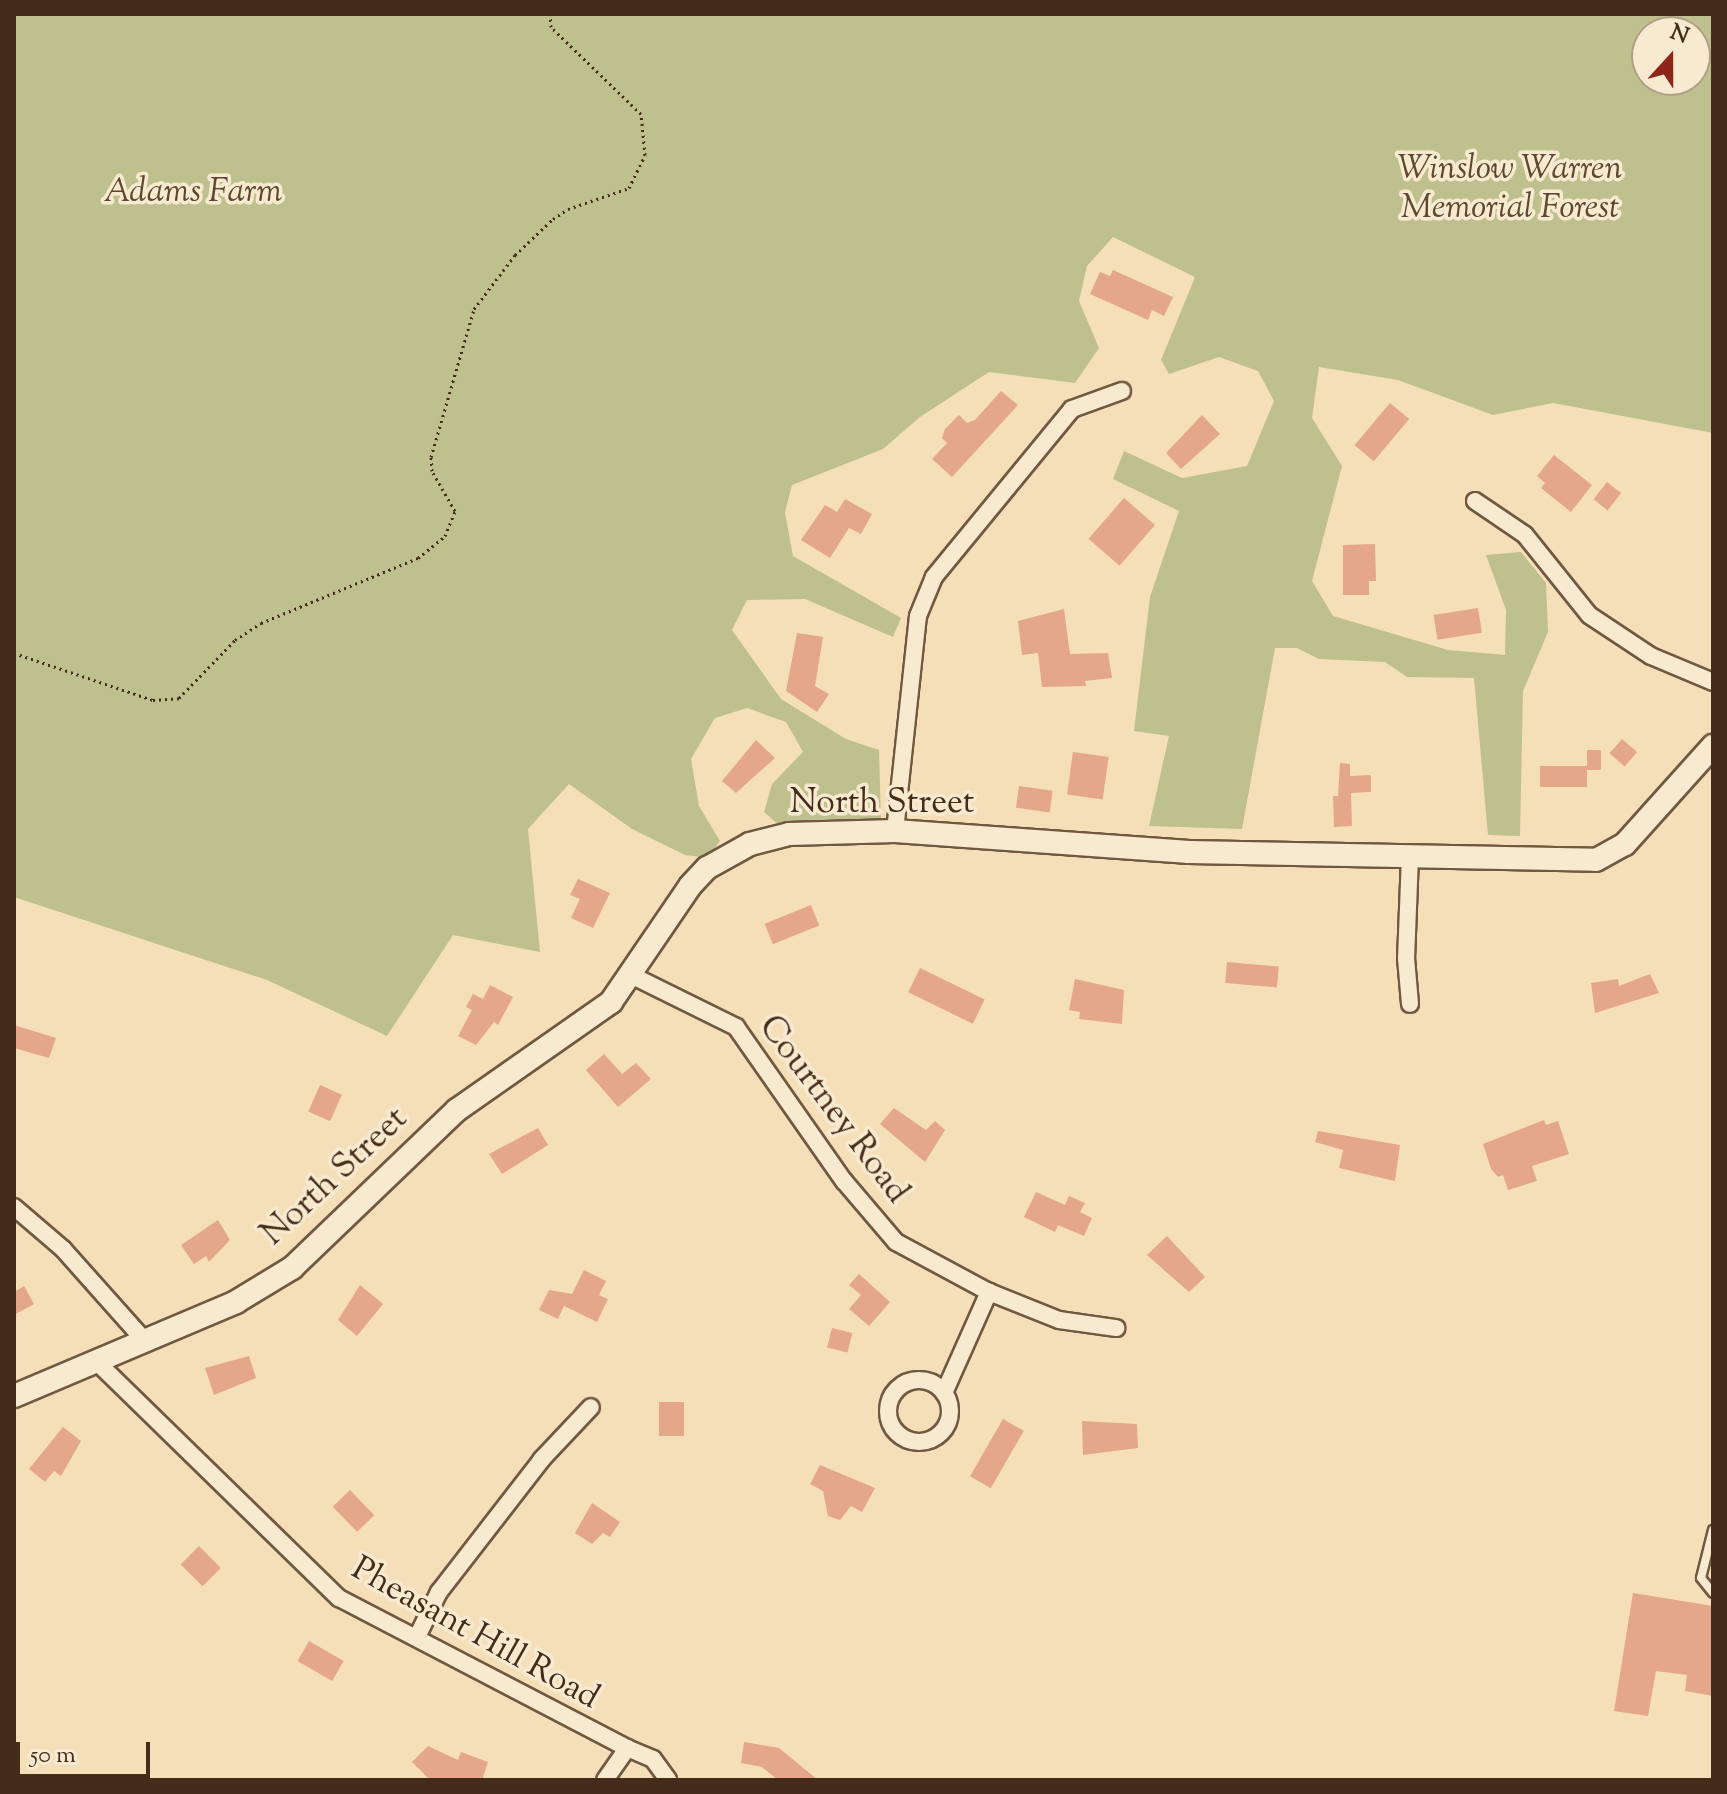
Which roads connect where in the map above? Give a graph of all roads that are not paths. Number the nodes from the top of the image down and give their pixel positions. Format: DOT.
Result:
graph roads {
  1 [pos="1122,391"];
  2 [pos="1475,501"];
  3 [pos="1713,682"];
  4 [pos="1713,746"];
  5 [pos="895,831"];
  6 [pos="1410,856"];
  7 [pos="633,976"];
  8 [pos="1410,1004"];
  9 [pos="14,1207"];
  10 [pos="989,1292"];
  11 [pos="1116,1328"];
  12 [pos="145,1341"];
  13 [pos="97,1362"];
  14 [pos="944,1393"];
  15 [pos="14,1396"];
  16 [pos="591,1407"];
  17 [pos="1713,1530"];
  18 [pos="1713,1593"];
  19 [pos="418,1635"];
  20 [pos="627,1748"];
  21 [pos="605,1780"];
  22 [pos="668,1780"];
  1 -- 5 [label="street"];
  2 -- 3 [label="street"];
  4 -- 6 [label="street, North Street"];
  5 -- 6 [label="street, North Street"];
  5 -- 7 [label="street, North Street"];
  6 -- 8 [label="street"];
  7 -- 10 [label="street, Courtney Road"];
  7 -- 12 [label="street, North Street"];
  9 -- 12 [label="street"];
  10 -- 11 [label="street, Courtney Road"];
  10 -- 14 [label="street"];
  12 -- 13 [label="street, North Street"];
  13 -- 15 [label="street, North Street"];
  13 -- 19 [label="street, Pheasant Hill Road"];
  16 -- 19 [label="street"];
  17 -- 18 [label="lane"];
  19 -- 20 [label="street, Pheasant Hill Road"];
  20 -- 21 [label="street, Pheasant Hill Road"];
  20 -- 22 [label="street, Pheasant Hill Road"];
}
